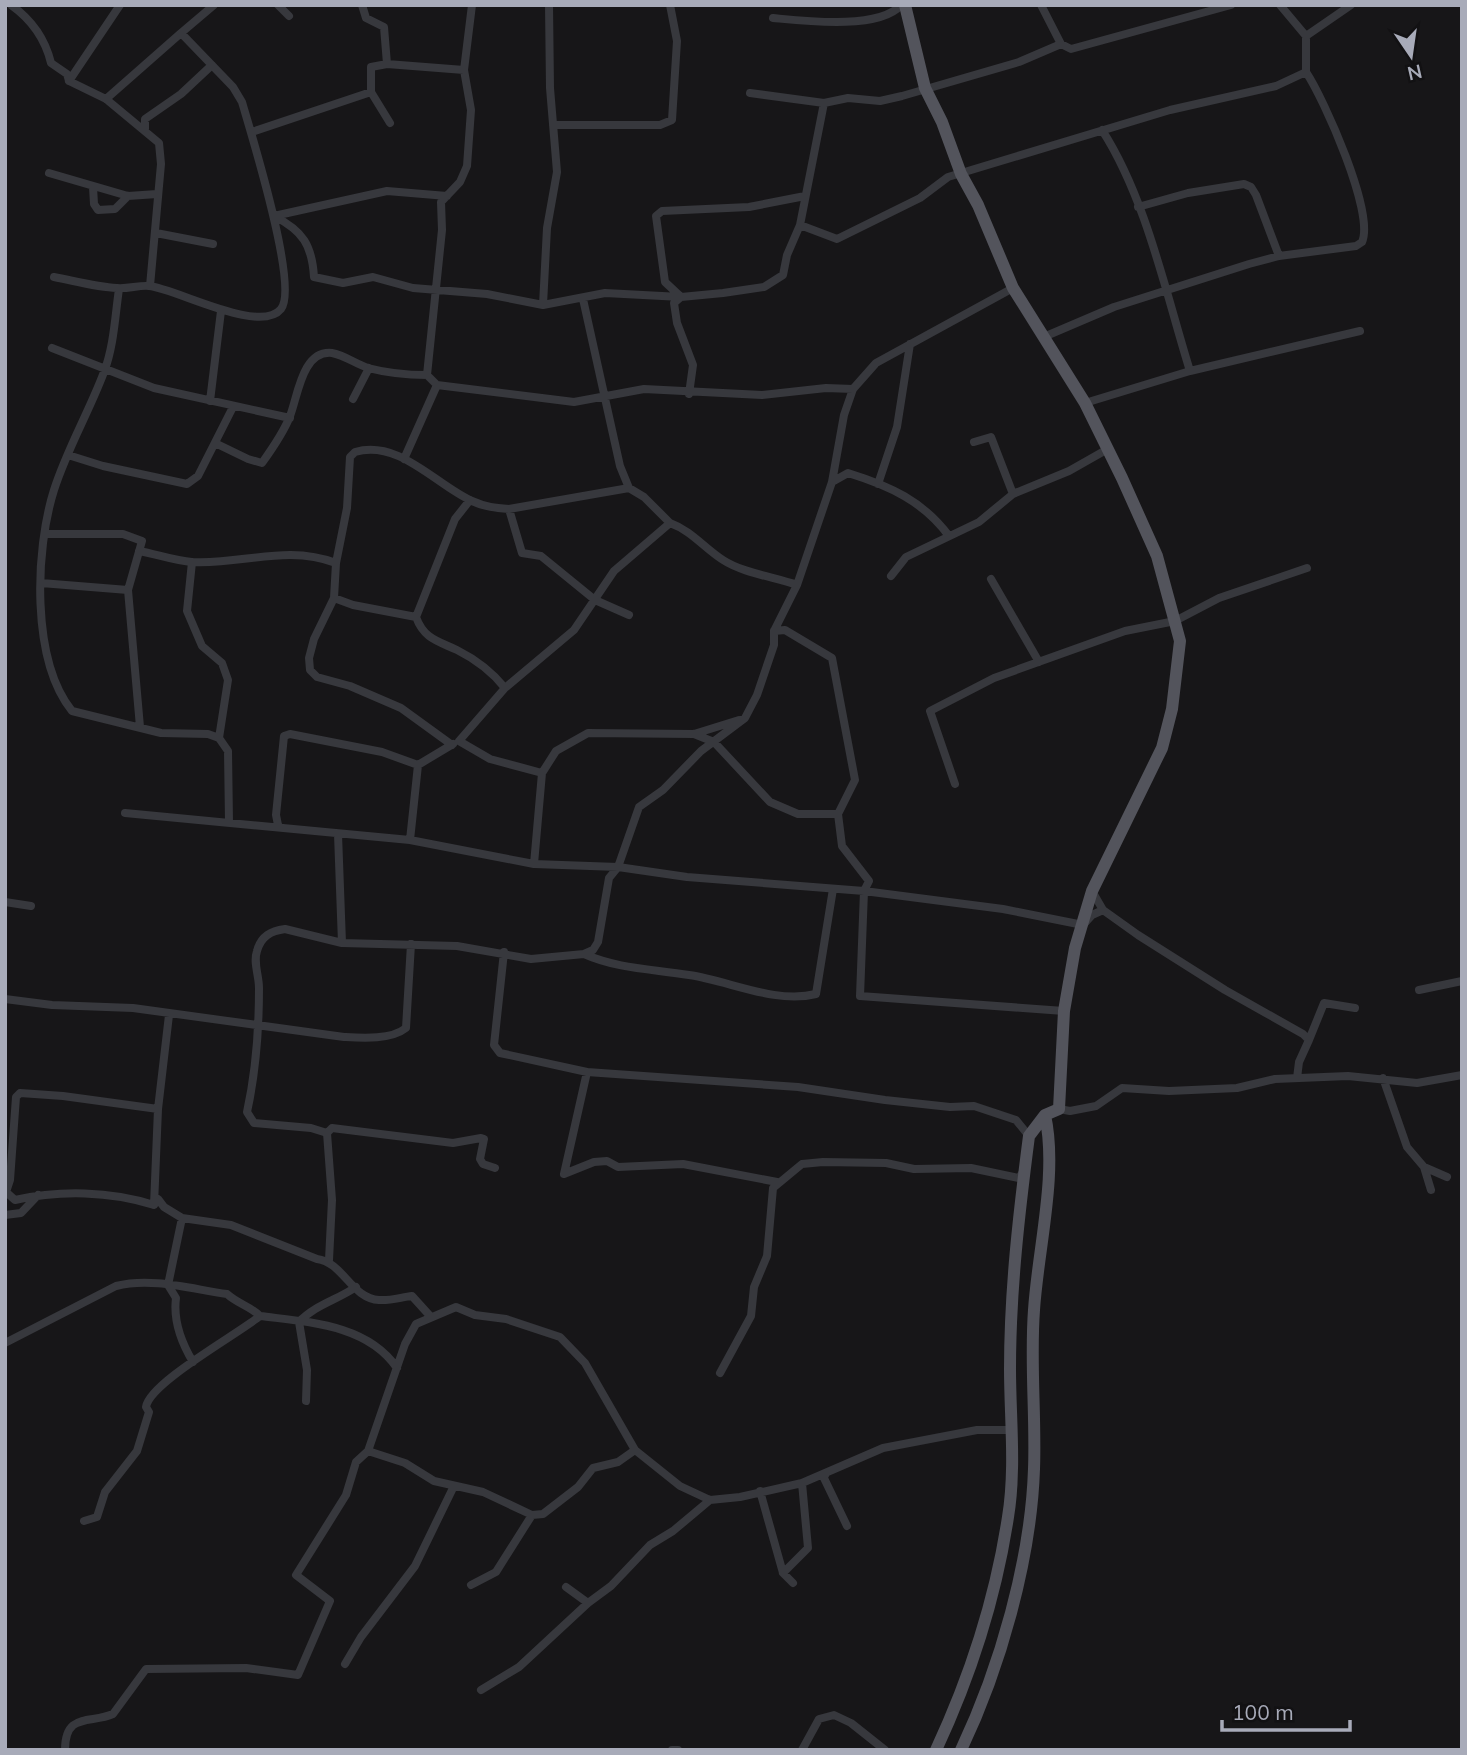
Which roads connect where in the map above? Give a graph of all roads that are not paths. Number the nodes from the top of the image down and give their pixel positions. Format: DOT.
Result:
graph roads {
  1 [pos="11,5"];
  2 [pos="120,5"];
  3 [pos="214,5"];
  4 [pos="278,5"];
  5 [pos="362,5"];
  6 [pos="472,5"];
  7 [pos="549,5"];
  8 [pos="670,5"];
  9 [pos="903,5"];
  10 [pos="1041,5"];
  11 [pos="1231,5"];
  12 [pos="1280,5"];
  13 [pos="1351,5"];
  14 [pos="289,16"];
  15 [pos="773,18"];
  16 [pos="181,33"];
  17 [pos="1306,36"];
  18 [pos="1062,44"];
  19 [pos="387,64"];
  20 [pos="212,65"];
  21 [pos="464,71"];
  22 [pos="1306,72"];
  23 [pos="69,81"];
  24 [pos="925,89"];
  25 [pos="371,92"];
  26 [pos="750,93"];
  27 [pos="106,99"];
  28 [pos="824,103"];
  29 [pos="390,123"];
  30 [pos="552,125"];
  31 [pos="145,129"];
  32 [pos="1102,130"];
  33 [pos="252,132"];
  34 [pos="49,173"];
  35 [pos="961,174"];
  36 [pos="93,187"];
  37 [pos="157,194"];
  38 [pos="128,196"];
  39 [pos="447,196"];
  40 [pos="805,196"];
  41 [pos="1139,207"];
  42 [pos="274,216"];
  43 [pos="800,225"];
  44 [pos="156,233"];
  45 [pos="213,244"];
  46 [pos="1279,256"];
  47 [pos="54,277"];
  48 [pos="150,285"];
  49 [pos="436,288"];
  50 [pos="1013,288"];
  51 [pos="119,289"];
  52 [pos="1168,291"];
  53 [pos="681,297"];
  54 [pos="583,299"];
  55 [pos="543,306"];
  56 [pos="221,311"];
  57 [pos="1360,331"];
  58 [pos="1046,336"];
  59 [pos="910,344"];
  60 [pos="52,348"];
  61 [pos="369,368"];
  62 [pos="105,371"];
  63 [pos="1190,371"];
  64 [pos="428,375"];
  65 [pos="437,385"];
  66 [pos="853,389"];
  67 [pos="689,394"];
  68 [pos="605,397"];
  69 [pos="353,399"];
  70 [pos="209,401"];
  71 [pos="1085,403"];
  72 [pos="233,408"];
  73 [pos="290,418"];
  74 [pos="974,442"];
  75 [pos="215,443"];
  76 [pos="1106,450"];
  77 [pos="68,454"];
  78 [pos="404,459"];
  79 [pos="832,482"];
  80 [pos="878,484"];
  81 [pos="629,488"];
  82 [pos="1013,494"];
  83 [pos="470,500"];
  84 [pos="509,509"];
  85 [pos="670,523"];
  86 [pos="46,534"];
  87 [pos="949,536"];
  88 [pos="139,551"];
  89 [pos="192,562"];
  90 [pos="336,562"];
  91 [pos="1307,568"];
  92 [pos="891,576"];
  93 [pos="991,579"];
  94 [pos="41,583"];
  95 [pos="797,585"];
  96 [pos="128,590"];
  97 [pos="334,598"];
  98 [pos="595,600"];
  99 [pos="629,615"];
  100 [pos="416,617"];
  101 [pos="1175,621"];
  102 [pos="774,631"];
  103 [pos="1039,662"];
  104 [pos="505,688"];
  105 [pos="745,718"];
  106 [pos="140,727"];
  107 [pos="694,734"];
  108 [pos="219,738"];
  109 [pos="714,742"];
  110 [pos="455,743"];
  111 [pos="418,765"];
  112 [pos="542,773"];
  113 [pos="955,784"];
  114 [pos="125,813"];
  115 [pos="838,814"];
  116 [pos="229,822"];
  117 [pos="278,825"];
  118 [pos="338,834"];
  119 [pos="410,840"];
  120 [pos="534,864"];
  121 [pos="618,867"];
  122 [pos="833,889"];
  123 [pos="864,891"];
  124 [pos="1092,891"];
  125 [pos="5,902"];
  126 [pos="31,906"];
  127 [pos="1103,910"];
  128 [pos="1083,925"];
  129 [pos="342,943"];
  130 [pos="411,944"];
  131 [pos="504,952"];
  132 [pos="584,954"];
  133 [pos="1462,981"];
  134 [pos="1419,990"];
  135 [pos="5,999"];
  136 [pos="1355,1008"];
  137 [pos="1064,1012"];
  138 [pos="170,1015"];
  139 [pos="257,1025"];
  140 [pos="1309,1040"];
  141 [pos="587,1072"];
  142 [pos="1462,1075"];
  143 [pos="1297,1078"];
  144 [pos="1383,1078"];
  145 [pos="158,1109"];
  146 [pos="1059,1109"];
  147 [pos="1045,1115"];
  148 [pos="327,1133"];
  149 [pos="1029,1136"];
  150 [pos="1424,1167"];
  151 [pos="495,1168"];
  152 [pos="1025,1169"];
  153 [pos="1447,1177"];
  154 [pos="777,1182"];
  155 [pos="1431,1190"];
  156 [pos="38,1195"];
  157 [pos="154,1205"];
  158 [pos="5,1215"];
  159 [pos="183,1218"];
  160 [pos="329,1260"];
  161 [pos="169,1285"];
  162 [pos="356,1287"];
  163 [pos="260,1316"];
  164 [pos="431,1317"];
  165 [pos="299,1322"];
  166 [pos="5,1343"];
  167 [pos="193,1362"];
  168 [pos="397,1368"];
  169 [pos="720,1373"];
  170 [pos="306,1401"];
  171 [pos="1011,1430"];
  172 [pos="635,1450"];
  173 [pos="368,1451"];
  174 [pos="825,1475"];
  175 [pos="802,1483"];
  176 [pos="453,1488"];
  177 [pos="760,1491"];
  178 [pos="710,1500"];
  179 [pos="532,1515"];
  180 [pos="84,1521"];
  181 [pos="847,1526"];
  182 [pos="783,1573"];
  183 [pos="793,1583"];
  184 [pos="471,1585"];
  185 [pos="566,1587"];
  186 [pos="588,1604"];
  187 [pos="345,1664"];
  188 [pos="481,1690"];
  189 [pos="65,1750"];
  190 [pos="672,1750"];
  191 [pos="678,1750"];
  192 [pos="802,1750"];
  193 [pos="885,1750"];
  194 [pos="936,1750"];
  195 [pos="961,1750"];
  1 -- 23 [label="street"];
  2 -- 23 [label="street"];
  3 -- 16 [label="street"];
  4 -- 14 [label="street"];
  5 -- 19 [label="street"];
  6 -- 21 [label="street"];
  7 -- 30 [label="street"];
  8 -- 30 [label="street"];
  9 -- 15 [label="street"];
  9 -- 24 [label="main road"];
  10 -- 18 [label="street"];
  11 -- 18 [label="street"];
  12 -- 17 [label="street"];
  13 -- 17 [label="street"];
  16 -- 20 [label="street"];
  16 -- 27 [label="street"];
  17 -- 22 [label="street"];
  18 -- 24 [label="street"];
  19 -- 21 [label="street"];
  19 -- 25 [label="street"];
  20 -- 31 [label="street"];
  20 -- 33 [label="street"];
  21 -- 39 [label="street"];
  22 -- 32 [label="street"];
  22 -- 46 [label="street"];
  23 -- 27 [label="street"];
  24 -- 28 [label="street"];
  24 -- 35 [label="main road"];
  25 -- 29 [label="street"];
  25 -- 33 [label="street"];
  26 -- 28 [label="street"];
  27 -- 31 [label="street"];
  28 -- 40 [label="street"];
  30 -- 55 [label="street"];
  31 -- 37 [label="street"];
  32 -- 35 [label="street"];
  32 -- 41 [label="street"];
  33 -- 42 [label="street"];
  34 -- 36 [label="street"];
  35 -- 43 [label="street"];
  35 -- 50 [label="main road"];
  36 -- 38 [label="street"];
  36 -- 38 [label="street"];
  37 -- 38 [label="street"];
  37 -- 44 [label="street"];
  39 -- 42 [label="street"];
  39 -- 49 [label="street"];
  40 -- 43 [label="street"];
  40 -- 53 [label="street"];
  41 -- 46 [label="street"];
  41 -- 52 [label="street"];
  42 -- 49 [label="street"];
  42 -- 56 [label="street"];
  43 -- 53 [label="street"];
  44 -- 45 [label="street"];
  44 -- 48 [label="street"];
  46 -- 52 [label="street"];
  47 -- 51 [label="street"];
  48 -- 51 [label="street"];
  48 -- 56 [label="street"];
  49 -- 55 [label="street"];
  49 -- 64 [label="street"];
  50 -- 58 [label="main road"];
  50 -- 59 [label="street"];
  51 -- 62 [label="street"];
  52 -- 58 [label="street"];
  52 -- 63 [label="street"];
  53 -- 54 [label="street"];
  53 -- 67 [label="street"];
  54 -- 55 [label="street"];
  54 -- 68 [label="street"];
  56 -- 70 [label="street"];
  57 -- 63 [label="street"];
  58 -- 71 [label="main road"];
  59 -- 66 [label="street"];
  59 -- 80 [label="street"];
  60 -- 62 [label="street"];
  61 -- 64 [label="street"];
  61 -- 69 [label="street"];
  61 -- 73 [label="street"];
  62 -- 70 [label="street"];
  62 -- 77 [label="street"];
  63 -- 71 [label="street"];
  64 -- 65 [label="street"];
  65 -- 68 [label="street"];
  65 -- 78 [label="street"];
  66 -- 67 [label="street"];
  66 -- 79 [label="street"];
  67 -- 68 [label="street"];
  68 -- 81 [label="street"];
  70 -- 72 [label="street"];
  71 -- 76 [label="main road"];
  72 -- 73 [label="street"];
  72 -- 75 [label="street"];
  73 -- 75 [label="street"];
  74 -- 82 [label="street"];
  75 -- 77 [label="street"];
  76 -- 82 [label="street"];
  76 -- 101 [label="main road"];
  77 -- 86 [label="street"];
  78 -- 83 [label="street"];
  78 -- 90 [label="street"];
  79 -- 80 [label="street"];
  79 -- 95 [label="street"];
  80 -- 87 [label="street"];
  81 -- 84 [label="street"];
  81 -- 85 [label="street"];
  82 -- 87 [label="street"];
  83 -- 84 [label="street"];
  83 -- 100 [label="street"];
  84 -- 98 [label="street"];
  85 -- 95 [label="street"];
  85 -- 98 [label="street"];
  86 -- 88 [label="street"];
  86 -- 94 [label="street"];
  87 -- 92 [label="street"];
  88 -- 89 [label="street"];
  88 -- 96 [label="street"];
  89 -- 90 [label="street"];
  89 -- 108 [label="street"];
  90 -- 97 [label="street"];
  91 -- 101 [label="street"];
  93 -- 103 [label="street"];
  94 -- 96 [label="street"];
  94 -- 106 [label="street"];
  95 -- 102 [label="street"];
  96 -- 106 [label="street"];
  97 -- 100 [label="street"];
  97 -- 110 [label="street"];
  98 -- 99 [label="street"];
  98 -- 104 [label="street"];
  100 -- 104 [label="street"];
  101 -- 103 [label="street"];
  101 -- 124 [label="main road"];
  102 -- 105 [label="street"];
  102 -- 115 [label="street"];
  103 -- 113 [label="street"];
  104 -- 110 [label="street"];
  105 -- 107 [label="street"];
  105 -- 109 [label="street"];
  106 -- 108 [label="street"];
  107 -- 109 [label="street"];
  107 -- 112 [label="street"];
  108 -- 116 [label="street"];
  109 -- 115 [label="street"];
  109 -- 121 [label="street"];
  110 -- 111 [label="street"];
  110 -- 112 [label="street"];
  111 -- 117 [label="street"];
  111 -- 119 [label="street"];
  112 -- 120 [label="street"];
  114 -- 116 [label="street"];
  115 -- 123 [label="street"];
  116 -- 117 [label="street"];
  117 -- 118 [label="street"];
  118 -- 119 [label="street"];
  118 -- 129 [label="street"];
  119 -- 120 [label="street"];
  120 -- 121 [label="street"];
  121 -- 122 [label="street"];
  121 -- 132 [label="street"];
  122 -- 123 [label="street"];
  122 -- 132 [label="street"];
  123 -- 128 [label="street"];
  123 -- 137 [label="street"];
  124 -- 127 [label="street"];
  124 -- 128 [label="main road"];
  125 -- 126 [label="street"];
  127 -- 128 [label="street"];
  127 -- 140 [label="street"];
  128 -- 137 [label="main road"];
  129 -- 130 [label="street"];
  129 -- 139 [label="street"];
  130 -- 131 [label="street"];
  130 -- 139 [label="street"];
  131 -- 132 [label="street"];
  131 -- 141 [label="street"];
  133 -- 134 [label="street"];
  135 -- 138 [label="street"];
  136 -- 140 [label="street"];
  137 -- 146 [label="main road"];
  138 -- 139 [label="street"];
  138 -- 145 [label="street"];
  139 -- 148 [label="street"];
  140 -- 143 [label="street"];
  141 -- 149 [label="street"];
  141 -- 154 [label="street"];
  142 -- 144 [label="street"];
  143 -- 144 [label="street"];
  143 -- 146 [label="street"];
  144 -- 150 [label="street"];
  145 -- 156 [label="street"];
  145 -- 157 [label="street"];
  146 -- 147 [label="main road"];
  147 -- 149 [label="main road"];
  147 -- 195 [label="main road"];
  148 -- 151 [label="street"];
  148 -- 160 [label="street"];
  149 -- 152 [label="main road"];
  150 -- 153 [label="street"];
  150 -- 155 [label="street"];
  152 -- 154 [label="street"];
  152 -- 171 [label="main road"];
  154 -- 169 [label="street"];
  156 -- 157 [label="street"];
  156 -- 158 [label="street"];
  157 -- 159 [label="street"];
  159 -- 160 [label="street"];
  159 -- 161 [label="street"];
  160 -- 162 [label="street"];
  161 -- 163 [label="street"];
  161 -- 166 [label="street"];
  161 -- 167 [label="street"];
  162 -- 164 [label="street"];
  162 -- 165 [label="street"];
  163 -- 165 [label="street"];
  163 -- 167 [label="street"];
  164 -- 168 [label="street"];
  164 -- 172 [label="street"];
  165 -- 168 [label="street"];
  165 -- 170 [label="street"];
  167 -- 180 [label="street"];
  168 -- 173 [label="street"];
  171 -- 174 [label="street"];
  171 -- 194 [label="main road"];
  172 -- 178 [label="street"];
  172 -- 179 [label="street"];
  173 -- 176 [label="street"];
  173 -- 189 [label="street"];
  174 -- 175 [label="street"];
  174 -- 181 [label="street"];
  175 -- 177 [label="street"];
  175 -- 182 [label="street"];
  176 -- 179 [label="street"];
  176 -- 187 [label="street"];
  177 -- 178 [label="street"];
  177 -- 182 [label="street"];
  178 -- 186 [label="street"];
  179 -- 184 [label="street"];
  182 -- 183 [label="street"];
  185 -- 186 [label="street"];
  186 -- 188 [label="street"];
  190 -- 191 [label="street"];
  192 -- 193 [label="street"];
}
